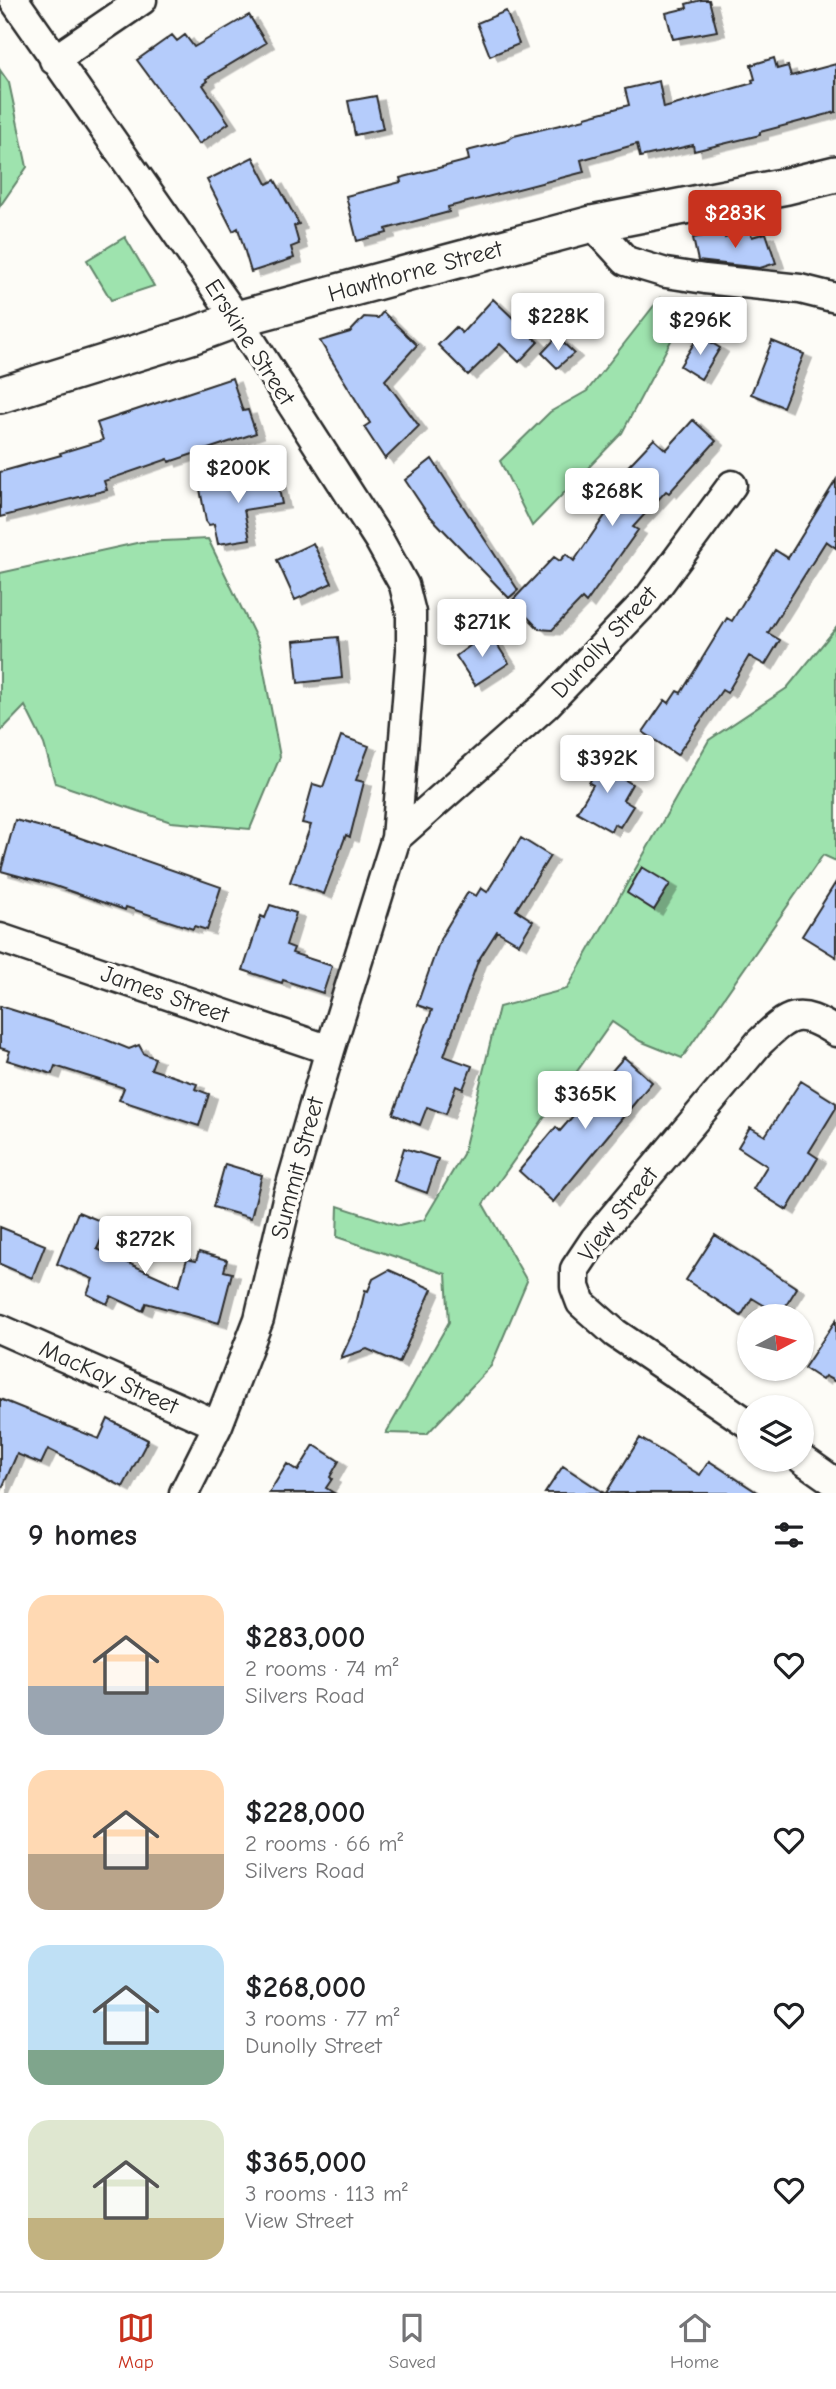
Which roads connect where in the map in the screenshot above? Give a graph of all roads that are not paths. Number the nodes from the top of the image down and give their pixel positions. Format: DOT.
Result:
graph roads {
  1 [pos="14,0"];
  2 [pos="142,0"];
  3 [pos="54,60"];
  4 [pos="836,174"];
  5 [pos="592,224"];
  6 [pos="836,298"];
  7 [pos="237,319"];
  8 [pos="0,395"];
  9 [pos="732,485"];
  10 [pos="396,838"];
  11 [pos="0,938"];
  12 [pos="836,1032"];
  13 [pos="330,1050"];
  14 [pos="0,1329"];
  15 [pos="737,1416"];
  16 [pos="218,1425"];
  17 [pos="814,1468"];
  18 [pos="836,1483"];
  19 [pos="184,1493"];
  1 -- 3 [label="street, Erskine Street"];
  2 -- 3 [label="street"];
  3 -- 7 [label="street, Erskine Street"];
  4 -- 5 [label="street, Hawthorne Street"];
  5 -- 6 [label="street"];
  5 -- 7 [label="street, Hawthorne Street"];
  7 -- 8 [label="street, Hawthorne Street"];
  7 -- 10 [label="street, Erskine Street"];
  9 -- 10 [label="street, Dunolly Street"];
  10 -- 13 [label="street, Summit Street"];
  11 -- 13 [label="street, James Street"];
  12 -- 15 [label="street, View Street"];
  13 -- 16 [label="street, Summit Street"];
  14 -- 16 [label="street, MacKay Street"];
  16 -- 19 [label="street, Summit Street"];
  17 -- 18 [label="street"];
}
